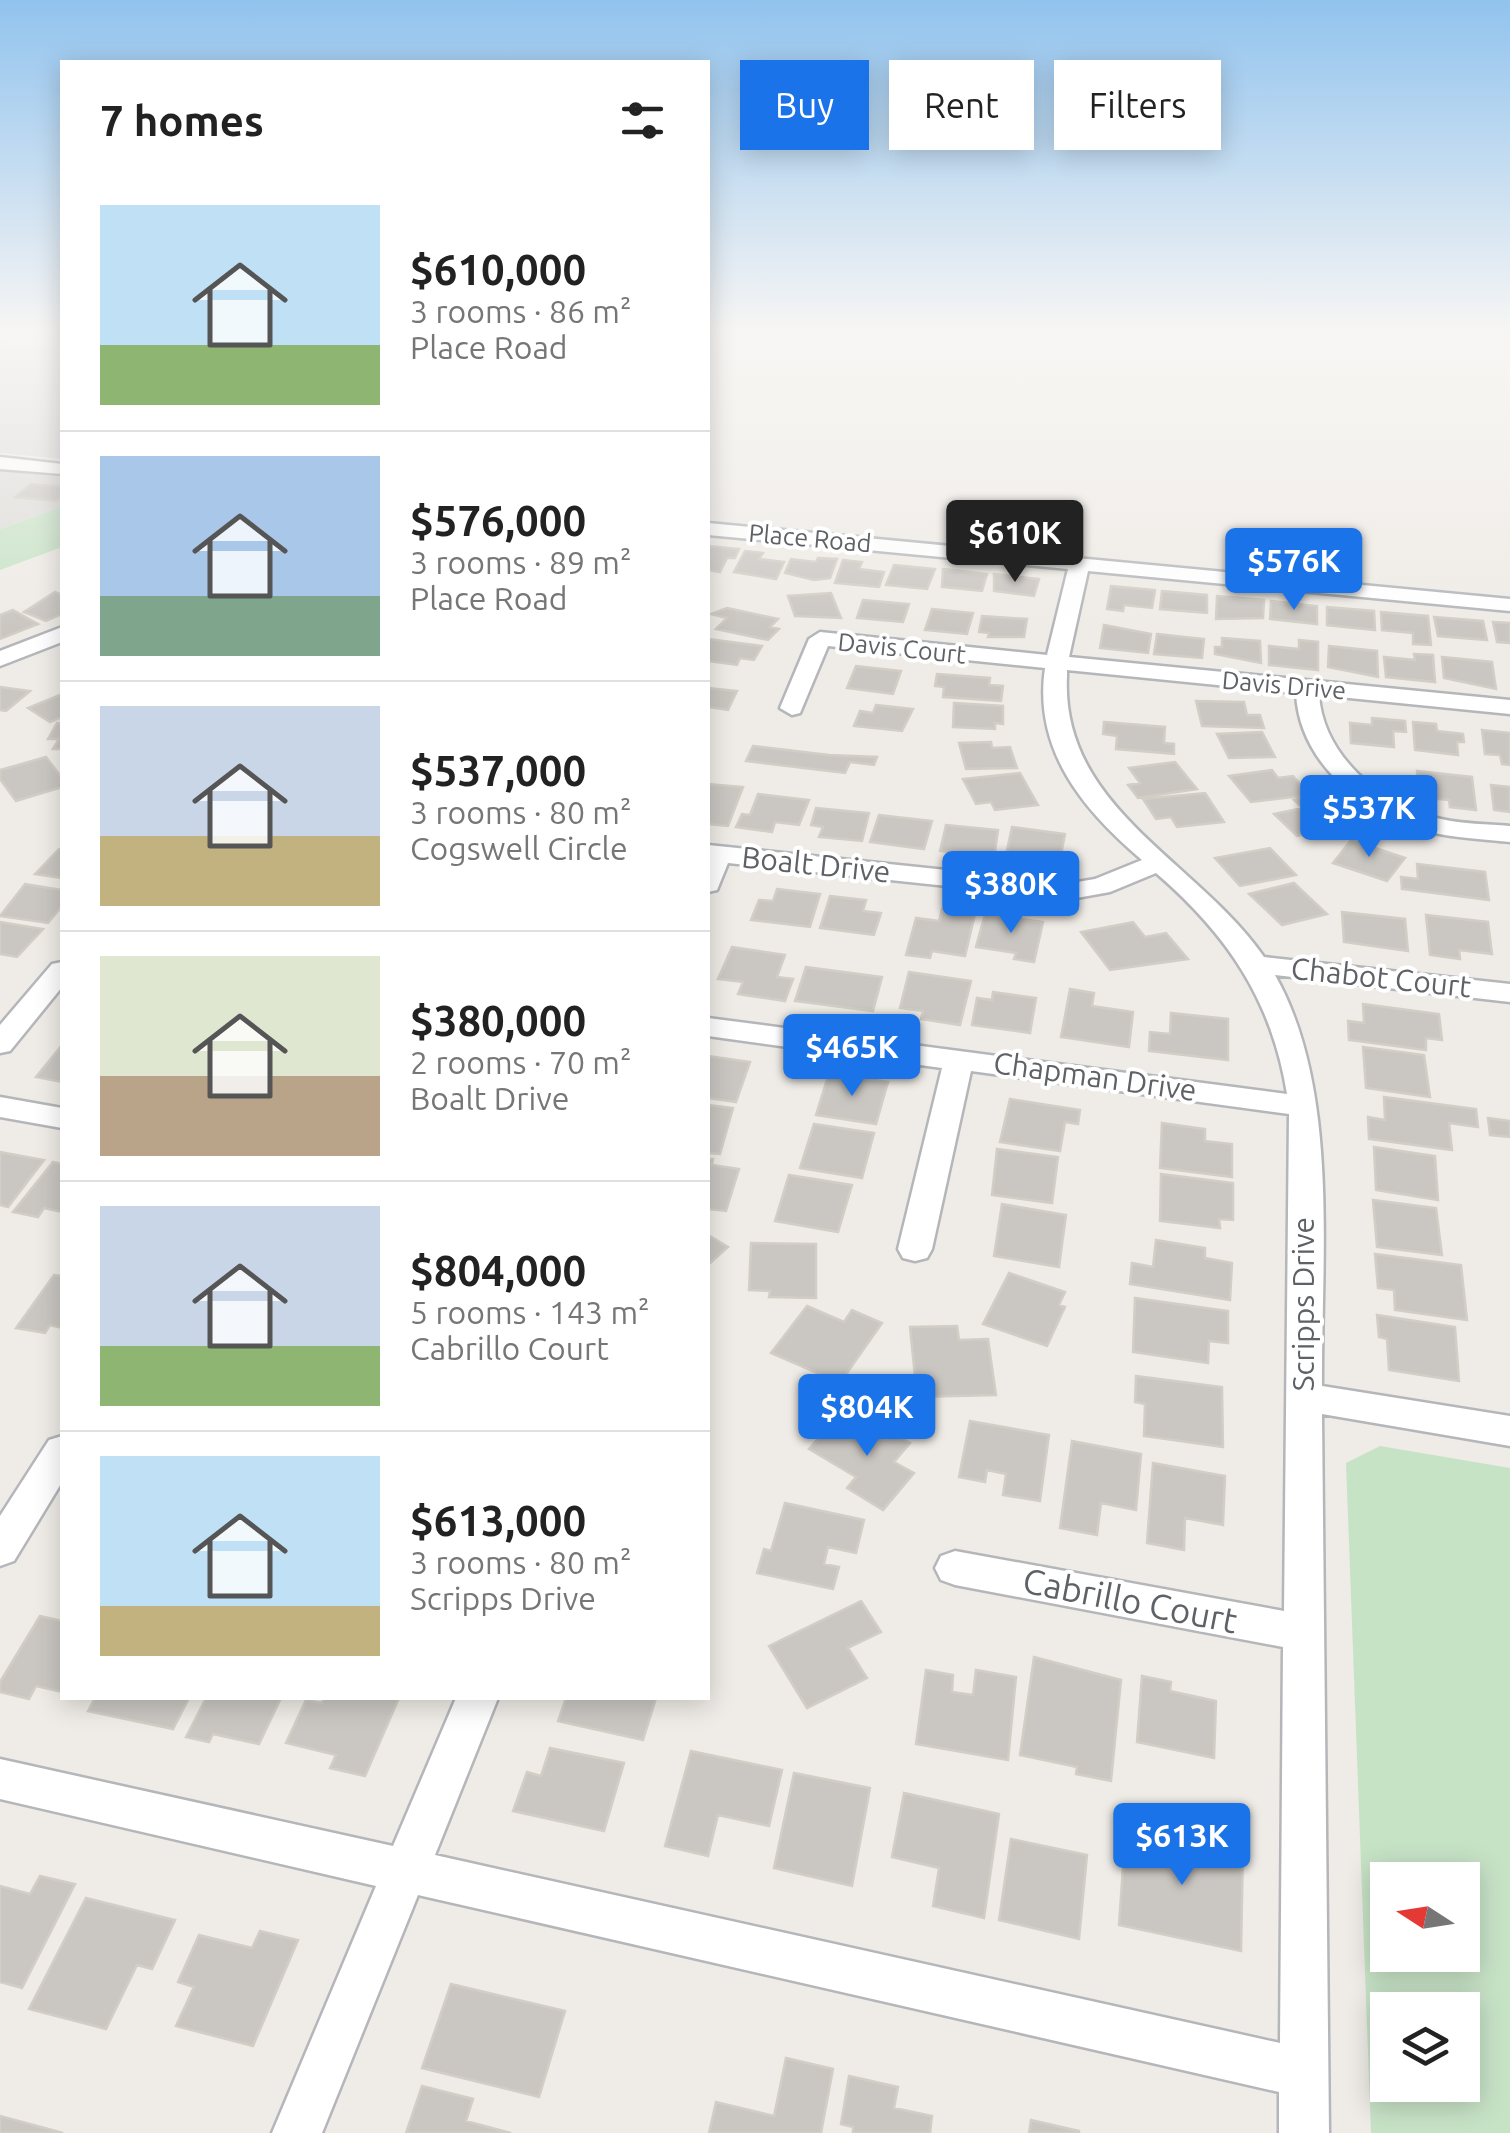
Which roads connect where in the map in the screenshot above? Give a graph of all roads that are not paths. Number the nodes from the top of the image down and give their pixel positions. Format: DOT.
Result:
graph roads {
  1 [pos="0,463"];
  2 [pos="60,468"];
  3 [pos="710,529"];
  4 [pos="1079,564"];
  5 [pos="1510,605"];
  6 [pos="60,635"];
  7 [pos="0,660"];
  8 [pos="1059,664"];
  9 [pos="1307,686"];
  10 [pos="1510,707"];
  11 [pos="792,708"];
  12 [pos="1510,834"];
  13 [pos="713,854"];
  14 [pos="1158,863"];
  15 [pos="1251,964"];
  16 [pos="60,972"];
  17 [pos="1510,992"];
  18 [pos="710,1026"];
  19 [pos="0,1044"];
  20 [pos="959,1058"];
  21 [pos="1304,1106"];
  22 [pos="0,1107"];
  23 [pos="60,1118"];
  24 [pos="915,1249"];
  25 [pos="1305,1397"];
  26 [pos="1510,1431"];
  27 [pos="60,1455"];
  28 [pos="0,1549"];
  29 [pos="955,1568"];
  30 [pos="1306,1633"];
  31 [pos="477,1700"];
  32 [pos="0,1778"];
  33 [pos="404,1873"];
  34 [pos="1304,2072"];
  35 [pos="297,2133"];
  36 [pos="1304,2133"];
  1 -- 2 [label="street"];
  3 -- 4 [label="street, Place Road"];
  4 -- 5 [label="street, Place Road"];
  4 -- 8 [label="street, Scripps Drive"];
  6 -- 7 [label="street"];
  8 -- 9 [label="street, Davis Drive"];
  8 -- 11 [label="street, Davis Court"];
  8 -- 14 [label="street, Scripps Drive"];
  9 -- 10 [label="street, Davis Drive"];
  9 -- 12 [label="street"];
  13 -- 14 [label="street, Boalt Drive"];
  14 -- 15 [label="street, Scripps Drive"];
  15 -- 17 [label="street, Chabot Court"];
  15 -- 21 [label="street, Scripps Drive"];
  16 -- 19 [label="street"];
  18 -- 20 [label="street, Chapman Drive"];
  20 -- 21 [label="street, Chapman Drive"];
  20 -- 24 [label="street"];
  21 -- 25 [label="street, Scripps Drive"];
  22 -- 23 [label="street"];
  25 -- 26 [label="street"];
  25 -- 30 [label="street, Scripps Drive"];
  27 -- 28 [label="street"];
  29 -- 30 [label="street, Cabrillo Court"];
  30 -- 34 [label="street, Scripps Drive"];
  31 -- 33 [label="street"];
  32 -- 33 [label="street"];
  33 -- 34 [label="street"];
  33 -- 35 [label="street"];
  34 -- 36 [label="street, Scripps Drive"];
}
